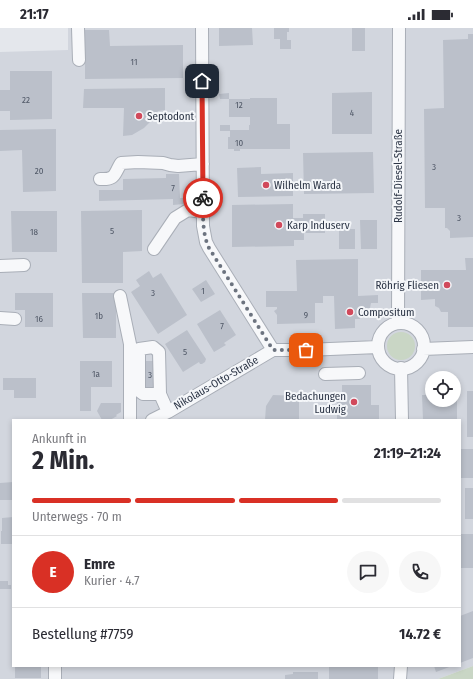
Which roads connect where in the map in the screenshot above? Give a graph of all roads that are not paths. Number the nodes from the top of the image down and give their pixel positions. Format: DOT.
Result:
graph roads {
  1 [pos="78,28"];
  2 [pos="202,28"];
  3 [pos="398,28"];
  4 [pos="79,60"];
  5 [pos="203,164"];
  6 [pos="100,179"];
  7 [pos="203,212"];
  8 [pos="154,249"];
  9 [pos="24,265"];
  10 [pos="0,266"];
  11 [pos="120,296"];
  12 [pos="0,318"];
  13 [pos="15,319"];
  14 [pos="398,323"];
  15 [pos="378,347"];
  16 [pos="473,347"];
  17 [pos="423,348"];
  18 [pos="273,350"];
  19 [pos="401,368"];
  20 [pos="359,373"];
  21 [pos="325,374"];
  22 [pos="160,394"];
  23 [pos="168,412"];
  24 [pos="130,419"];
  25 [pos="154,419"];
  26 [pos="402,419"];
  27 [pos="55,667"];
  28 [pos="401,667"];
  29 [pos="55,679"];
  30 [pos="400,679"];
  1 -- 4 [label="street"];
  2 -- 5 [label="street"];
  3 -- 14 [label="street, Rudolf-Diesel-Straße"];
  5 -- 6 [label="street"];
  5 -- 7 [label="street"];
  7 -- 8 [label="street"];
  7 -- 18 [label="street"];
  9 -- 10 [label="street"];
  11 -- 24 [label="street"];
  12 -- 13 [label="street"];
  14 -- 15 [label="street"];
  14 -- 17 [label="street"];
  15 -- 18 [label="street"];
  15 -- 19 [label="street"];
  16 -- 17 [label="street"];
  17 -- 19 [label="street"];
  18 -- 23 [label="street, Nikolaus-Otto-Straße"];
  19 -- 26 [label="street"];
  20 -- 21 [label="street"];
  22 -- 23 [label="street"];
  23 -- 25 [label="street, Nikolaus-Otto-Straße"];
  27 -- 29 [label="street"];
  28 -- 30 [label="street"];
}
